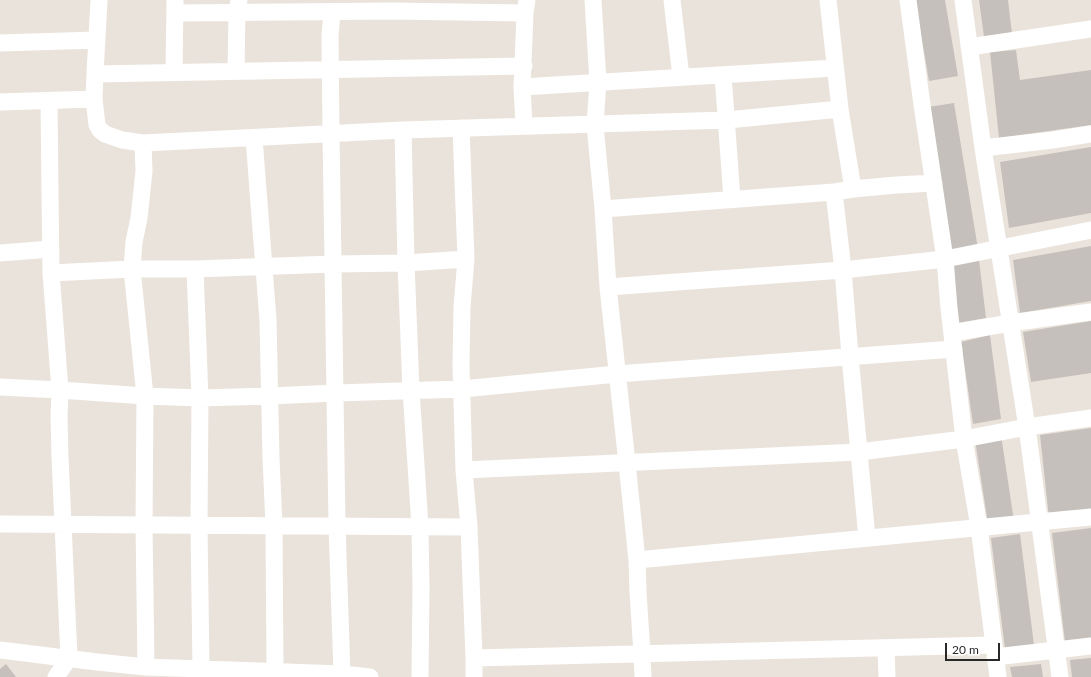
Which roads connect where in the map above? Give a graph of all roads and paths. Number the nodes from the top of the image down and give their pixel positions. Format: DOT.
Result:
graph roads {
  1 [pos="99,0"];
  2 [pos="593,0"];
  3 [pos="672,0"];
  4 [pos="828,0"];
  5 [pos="908,0"];
  6 [pos="963,0"];
  7 [pos="175,6"];
  8 [pos="238,6"];
  9 [pos="392,6"];
  10 [pos="456,6"];
  11 [pos="526,6"];
  12 [pos="332,12"];
  13 [pos="1091,29"];
  14 [pos="97,40"];
  15 [pos="0,43"];
  16 [pos="969,47"];
  17 [pos="524,66"];
  18 [pos="835,68"];
  19 [pos="331,69"];
  20 [pos="236,71"];
  21 [pos="174,72"];
  22 [pos="95,74"];
  23 [pos="723,75"];
  24 [pos="681,77"];
  25 [pos="598,82"];
  26 [pos="522,87"];
  27 [pos="94,99"];
  28 [pos="49,101"];
  29 [pos="0,102"];
  30 [pos="840,109"];
  31 [pos="727,120"];
  32 [pos="595,125"];
  33 [pos="524,126"];
  34 [pos="461,128"];
  35 [pos="403,130"];
  36 [pos="331,133"];
  37 [pos="1091,134"];
  38 [pos="254,138"];
  39 [pos="143,143"];
  40 [pos="983,148"];
  41 [pos="934,183"];
  42 [pos="853,189"];
  43 [pos="834,192"];
  44 [pos="732,199"];
  45 [pos="603,209"];
  46 [pos="1091,230"];
  47 [pos="999,248"];
  48 [pos="51,249"];
  49 [pos="0,253"];
  50 [pos="466,259"];
  51 [pos="946,259"];
  52 [pos="406,262"];
  53 [pos="333,264"];
  54 [pos="264,267"];
  55 [pos="195,269"];
  56 [pos="132,270"];
  57 [pos="843,270"];
  58 [pos="51,273"];
  59 [pos="608,287"];
  60 [pos="1091,312"];
  61 [pos="1010,323"];
  62 [pos="953,341"];
  63 [pos="850,356"];
  64 [pos="617,374"];
  65 [pos="0,387"];
  66 [pos="462,389"];
  67 [pos="60,390"];
  68 [pos="411,390"];
  69 [pos="336,393"];
  70 [pos="145,396"];
  71 [pos="270,396"];
  72 [pos="200,398"];
  73 [pos="1091,418"];
  74 [pos="1027,427"];
  75 [pos="964,439"];
  76 [pos="859,452"];
  77 [pos="628,463"];
  78 [pos="464,470"];
  79 [pos="1091,517"];
  80 [pos="1040,522"];
  81 [pos="0,524"];
  82 [pos="63,525"];
  83 [pos="144,525"];
  84 [pos="200,525"];
  85 [pos="274,526"];
  86 [pos="337,526"];
  87 [pos="420,527"];
  88 [pos="468,527"];
  89 [pos="979,527"];
  90 [pos="867,538"];
  91 [pos="637,560"];
  92 [pos="1091,646"];
  93 [pos="886,648"];
  94 [pos="0,650"];
  95 [pos="1056,650"];
  96 [pos="994,651"];
  97 [pos="642,654"];
  98 [pos="69,658"];
  99 [pos="474,658"];
  100 [pos="134,670"];
  101 [pos="200,670"];
  102 [pos="275,672"];
  103 [pos="342,674"];
  104 [pos="56,677"];
  105 [pos="370,677"];
  106 [pos="420,677"];
  107 [pos="474,677"];
  108 [pos="642,677"];
  109 [pos="887,677"];
  110 [pos="998,677"];
  111 [pos="1060,677"];
  1 -- 14 [label="street"];
  2 -- 25 [label="street"];
  3 -- 24 [label="street"];
  4 -- 18 [label="street"];
  5 -- 41 [label="street"];
  6 -- 16 [label="street"];
  7 -- 8 [label="street"];
  7 -- 21 [label="street"];
  8 -- 12 [label="street"];
  8 -- 20 [label="street"];
  9 -- 10 [label="street"];
  9 -- 12 [label="street"];
  10 -- 11 [label="street"];
  11 -- 17 [label="street"];
  12 -- 19 [label="street"];
  13 -- 16 [label="street"];
  14 -- 15 [label="street"];
  14 -- 22 [label="street"];
  16 -- 40 [label="street"];
  17 -- 19 [label="street"];
  17 -- 26 [label="street"];
  18 -- 23 [label="street"];
  18 -- 30 [label="street"];
  19 -- 20 [label="street"];
  19 -- 36 [label="street"];
  20 -- 21 [label="street"];
  21 -- 22 [label="street"];
  22 -- 27 [label="street"];
  23 -- 24 [label="street"];
  23 -- 31 [label="street"];
  24 -- 25 [label="street"];
  25 -- 26 [label="street"];
  25 -- 32 [label="street"];
  26 -- 33 [label="street"];
  27 -- 28 [label="street"];
  27 -- 39 [label="street"];
  28 -- 29 [label="street"];
  28 -- 48 [label="street"];
  30 -- 31 [label="street"];
  30 -- 42 [label="street"];
  31 -- 32 [label="street"];
  31 -- 44 [label="street"];
  32 -- 33 [label="street"];
  32 -- 45 [label="street"];
  33 -- 34 [label="street"];
  34 -- 35 [label="street"];
  34 -- 50 [label="street"];
  35 -- 36 [label="street"];
  35 -- 52 [label="street"];
  36 -- 38 [label="street"];
  36 -- 53 [label="street"];
  37 -- 40 [label="street"];
  38 -- 39 [label="street"];
  38 -- 54 [label="street"];
  39 -- 56 [label="street"];
  40 -- 47 [label="street"];
  41 -- 42 [label="street"];
  41 -- 51 [label="street"];
  42 -- 43 [label="street"];
  43 -- 44 [label="street"];
  43 -- 57 [label="street"];
  44 -- 45 [label="street"];
  45 -- 59 [label="street"];
  46 -- 47 [label="street"];
  47 -- 51 [label="street"];
  47 -- 61 [label="street"];
  48 -- 49 [label="street"];
  48 -- 58 [label="street"];
  50 -- 52 [label="street"];
  50 -- 66 [label="street"];
  51 -- 57 [label="street"];
  51 -- 62 [label="street"];
  52 -- 53 [label="street"];
  52 -- 68 [label="street"];
  53 -- 54 [label="street"];
  53 -- 69 [label="street"];
  54 -- 55 [label="street"];
  54 -- 71 [label="street"];
  55 -- 56 [label="street"];
  55 -- 72 [label="street"];
  56 -- 58 [label="street"];
  56 -- 70 [label="street"];
  57 -- 59 [label="street"];
  57 -- 63 [label="street"];
  58 -- 67 [label="street"];
  59 -- 64 [label="street"];
  60 -- 61 [label="street"];
  61 -- 62 [label="street"];
  61 -- 74 [label="street"];
  62 -- 63 [label="street"];
  62 -- 75 [label="street"];
  63 -- 64 [label="street"];
  63 -- 76 [label="street"];
  64 -- 66 [label="street"];
  64 -- 77 [label="street"];
  65 -- 67 [label="street"];
  66 -- 68 [label="street"];
  66 -- 78 [label="street"];
  67 -- 70 [label="street"];
  67 -- 82 [label="street"];
  68 -- 69 [label="street"];
  68 -- 87 [label="street"];
  69 -- 71 [label="street"];
  69 -- 86 [label="street"];
  70 -- 72 [label="street"];
  70 -- 83 [label="street"];
  71 -- 72 [label="street"];
  71 -- 85 [label="street"];
  72 -- 84 [label="street"];
  73 -- 74 [label="street"];
  74 -- 75 [label="street"];
  74 -- 80 [label="street"];
  75 -- 76 [label="street"];
  75 -- 89 [label="street"];
  76 -- 77 [label="street"];
  76 -- 90 [label="street"];
  77 -- 78 [label="street"];
  77 -- 91 [label="street"];
  78 -- 88 [label="street"];
  79 -- 80 [label="street"];
  80 -- 89 [label="street"];
  80 -- 95 [label="street"];
  81 -- 82 [label="street"];
  82 -- 83 [label="street"];
  82 -- 98 [label="street"];
  83 -- 84 [label="street"];
  83 -- 100 [label="street"];
  84 -- 85 [label="street"];
  84 -- 101 [label="street"];
  85 -- 86 [label="street"];
  85 -- 102 [label="street"];
  86 -- 87 [label="street"];
  86 -- 103 [label="street"];
  87 -- 88 [label="street"];
  87 -- 106 [label="street"];
  88 -- 99 [label="street"];
  89 -- 90 [label="street"];
  89 -- 96 [label="street"];
  90 -- 91 [label="street"];
  91 -- 97 [label="street"];
  92 -- 95 [label="street"];
  93 -- 96 [label="street"];
  93 -- 97 [label="street"];
  93 -- 109 [label="street"];
  94 -- 98 [label="street"];
  95 -- 96 [label="street"];
  95 -- 111 [label="street"];
  96 -- 110 [label="street"];
  97 -- 99 [label="street"];
  97 -- 108 [label="street"];
  98 -- 100 [label="street"];
  98 -- 104 [label="street"];
  99 -- 107 [label="street"];
  100 -- 101 [label="street"];
  101 -- 102 [label="street"];
  102 -- 103 [label="street"];
  103 -- 105 [label="street"];
}
